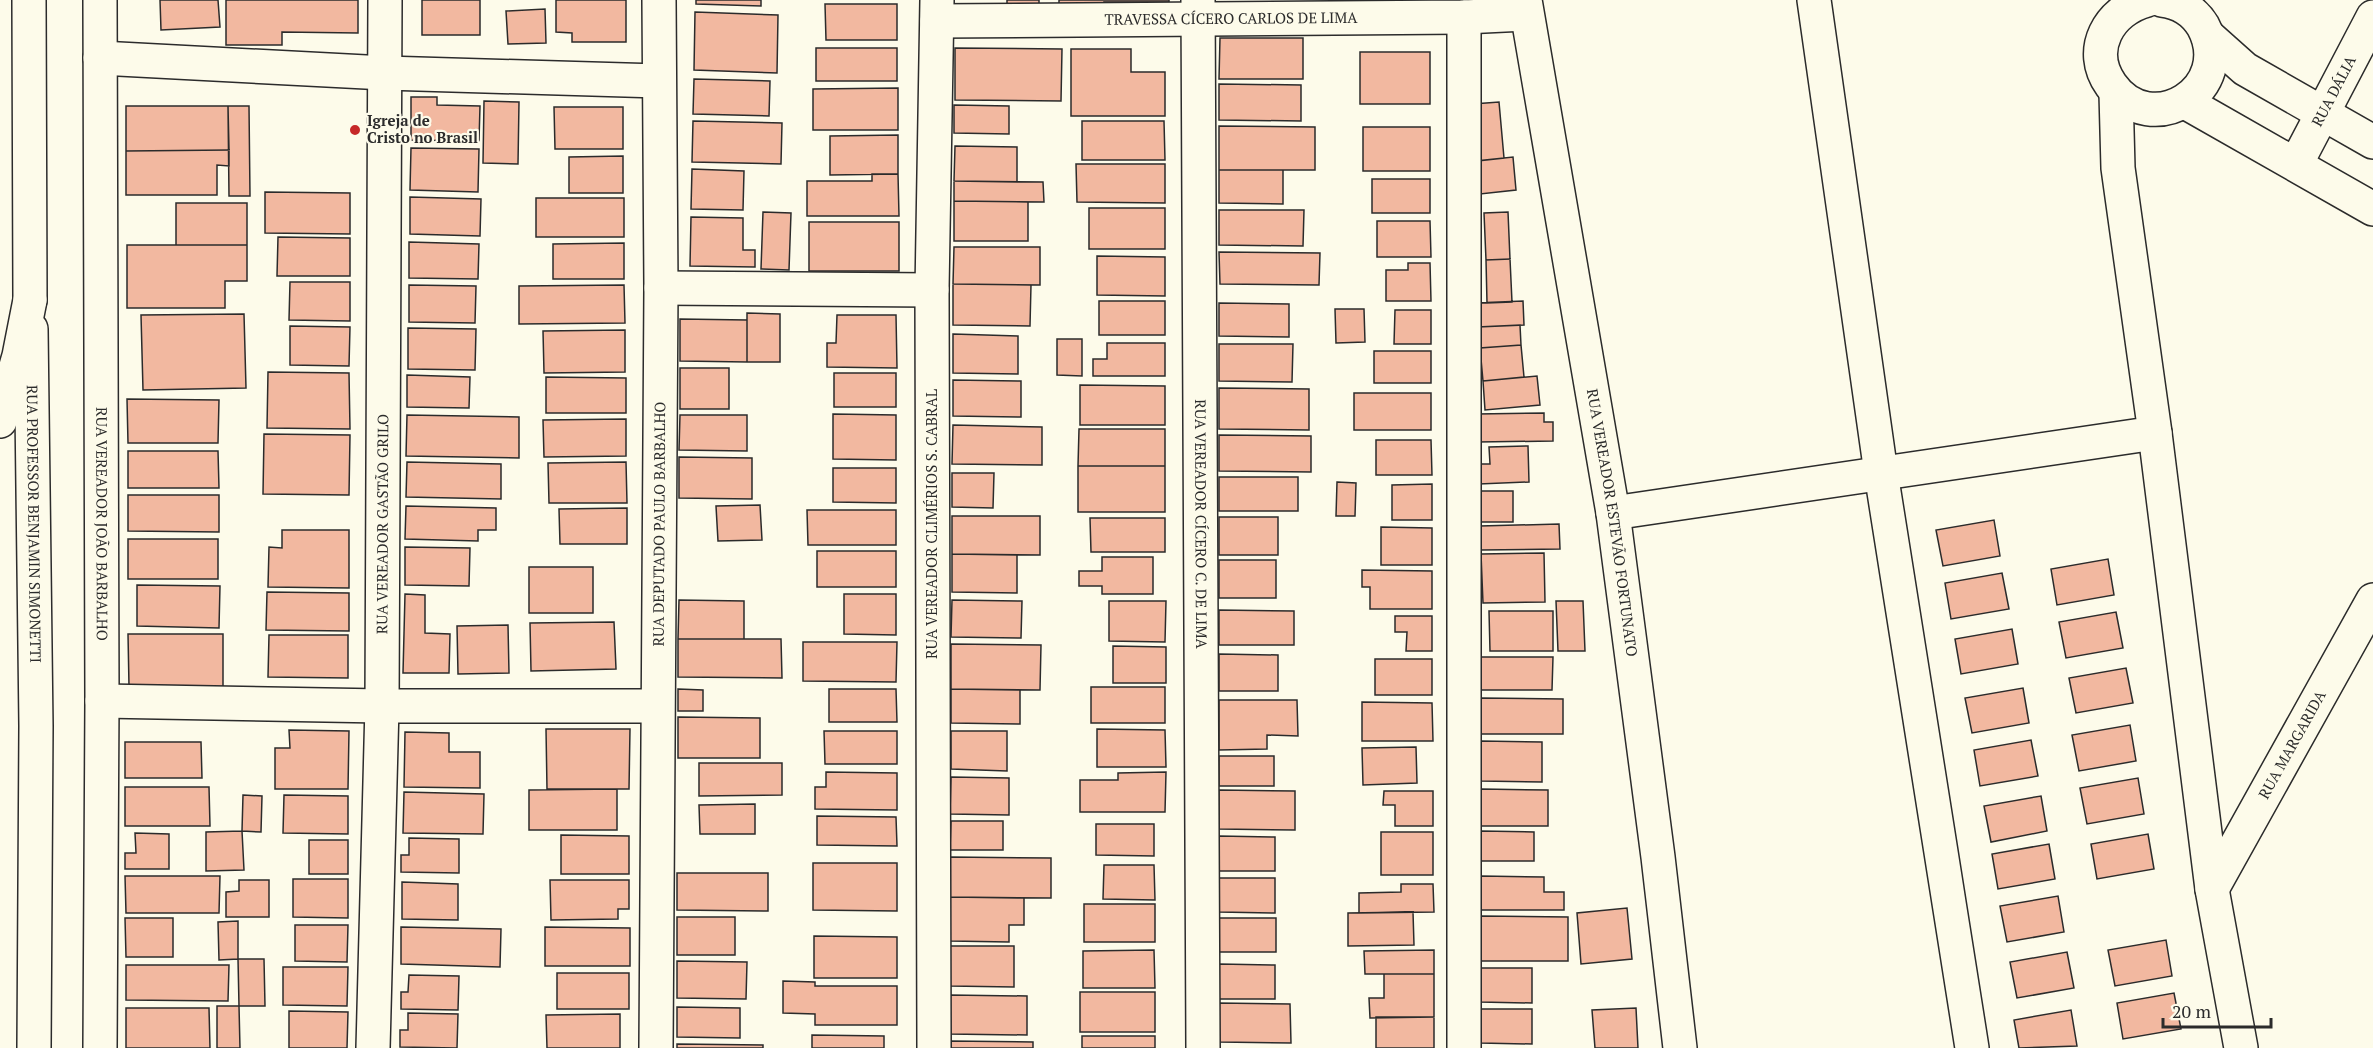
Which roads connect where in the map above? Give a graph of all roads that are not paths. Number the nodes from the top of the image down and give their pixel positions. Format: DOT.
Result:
graph roads {
  1 [pos="29,0"];
  2 [pos="100,0"];
  3 [pos="385,0"];
  4 [pos="659,0"];
  5 [pos="1814,0"];
  6 [pos="2147,0"];
  7 [pos="2176,2"];
  8 [pos="1526,7"];
  9 [pos="1198,10"];
  10 [pos="937,11"];
  11 [pos="2106,13"];
  12 [pos="1464,17"];
  13 [pos="2373,17"];
  14 [pos="2208,36"];
  15 [pos="100,58"];
  16 [pos="385,73"];
  17 [pos="659,81"];
  18 [pos="2116,93"];
  19 [pos="2185,102"];
  20 [pos="2323,114"];
  21 [pos="2373,142"];
  22 [pos="2296,164"];
  23 [pos="2373,209"];
  24 [pos="661,288"];
  25 [pos="932,290"];
  26 [pos="30,300"];
  27 [pos="0,421"];
  28 [pos="2154,433"];
  29 [pos="1881,472"];
  30 [pos="1613,513"];
  31 [pos="2373,600"];
  32 [pos="102,701"];
  33 [pos="382,706"];
  34 [pos="657,706"];
  35 [pos="2212,889"];
  36 [pos="34,1048"];
  37 [pos="100,1048"];
  38 [pos="373,1048"];
  39 [pos="656,1048"];
  40 [pos="934,1048"];
  41 [pos="1203,1048"];
  42 [pos="1464,1048"];
  43 [pos="1680,1048"];
  44 [pos="1972,1048"];
  45 [pos="2241,1048"];
  1 -- 26 [label="main road, RUA PROFESSOR BENJAMIN SIMONETTI"];
  2 -- 15 [label="main road, RUA VEREADOR JOÃO BARBALHO"];
  3 -- 16 [label="main road, RUA VEREADOR GASTÃO GRILO"];
  4 -- 17 [label="main road, RUA DEPUTADO PAULO BARBALHO"];
  5 -- 29 [label="main road"];
  6 -- 11 [label="main road"];
  7 -- 14 [label="main road"];
  8 -- 12 [label="main road, TRAVESSA CÍCERO CARLOS DE LIMA"];
  8 -- 30 [label="main road, RUA VEREADOR ESTEVÃO FORTUNATO"];
  9 -- 10 [label="main road, TRAVESSA CÍCERO CARLOS DE LIMA"];
  9 -- 12 [label="main road, TRAVESSA CÍCERO CARLOS DE LIMA"];
  9 -- 41 [label="main road, RUA VEREADOR CÍCERO C. DE LIMA"];
  10 -- 25 [label="main road, RUA VEREADOR CLIMÉRIOS S. CABRAL"];
  11 -- 18 [label="main road"];
  12 -- 42 [label="main road"];
  13 -- 20 [label="main road, RUA DÁLIA"];
  14 -- 19 [label="main road"];
  14 -- 20 [label="main road"];
  15 -- 16 [label="main road"];
  15 -- 32 [label="main road, RUA VEREADOR JOÃO BARBALHO"];
  16 -- 17 [label="main road"];
  16 -- 33 [label="main road, RUA VEREADOR GASTÃO GRILO"];
  17 -- 24 [label="main road, RUA DEPUTADO PAULO BARBALHO"];
  18 -- 19 [label="main road"];
  18 -- 28 [label="main road"];
  19 -- 22 [label="main road"];
  20 -- 21 [label="main road"];
  20 -- 22 [label="main road, RUA DÁLIA"];
  22 -- 23 [label="main road"];
  24 -- 25 [label="main road"];
  24 -- 34 [label="main road, RUA DEPUTADO PAULO BARBALHO"];
  25 -- 40 [label="main road, RUA VEREADOR CLIMÉRIOS S. CABRAL"];
  26 -- 27 [label="main road"];
  26 -- 36 [label="main road, RUA PROFESSOR BENJAMIN SIMONETTI"];
  28 -- 29 [label="main road"];
  28 -- 35 [label="main road"];
  29 -- 30 [label="main road"];
  29 -- 44 [label="main road"];
  30 -- 43 [label="main road, RUA VEREADOR ESTEVÃO FORTUNATO"];
  31 -- 35 [label="main road, RUA MARGARIDA"];
  32 -- 33 [label="main road"];
  32 -- 37 [label="main road, RUA VEREADOR JOÃO BARBALHO"];
  33 -- 34 [label="main road"];
  33 -- 38 [label="main road, RUA VEREADOR GASTÃO GRILO"];
  34 -- 39 [label="main road, RUA DEPUTADO PAULO BARBALHO"];
  35 -- 45 [label="main road"];
}
